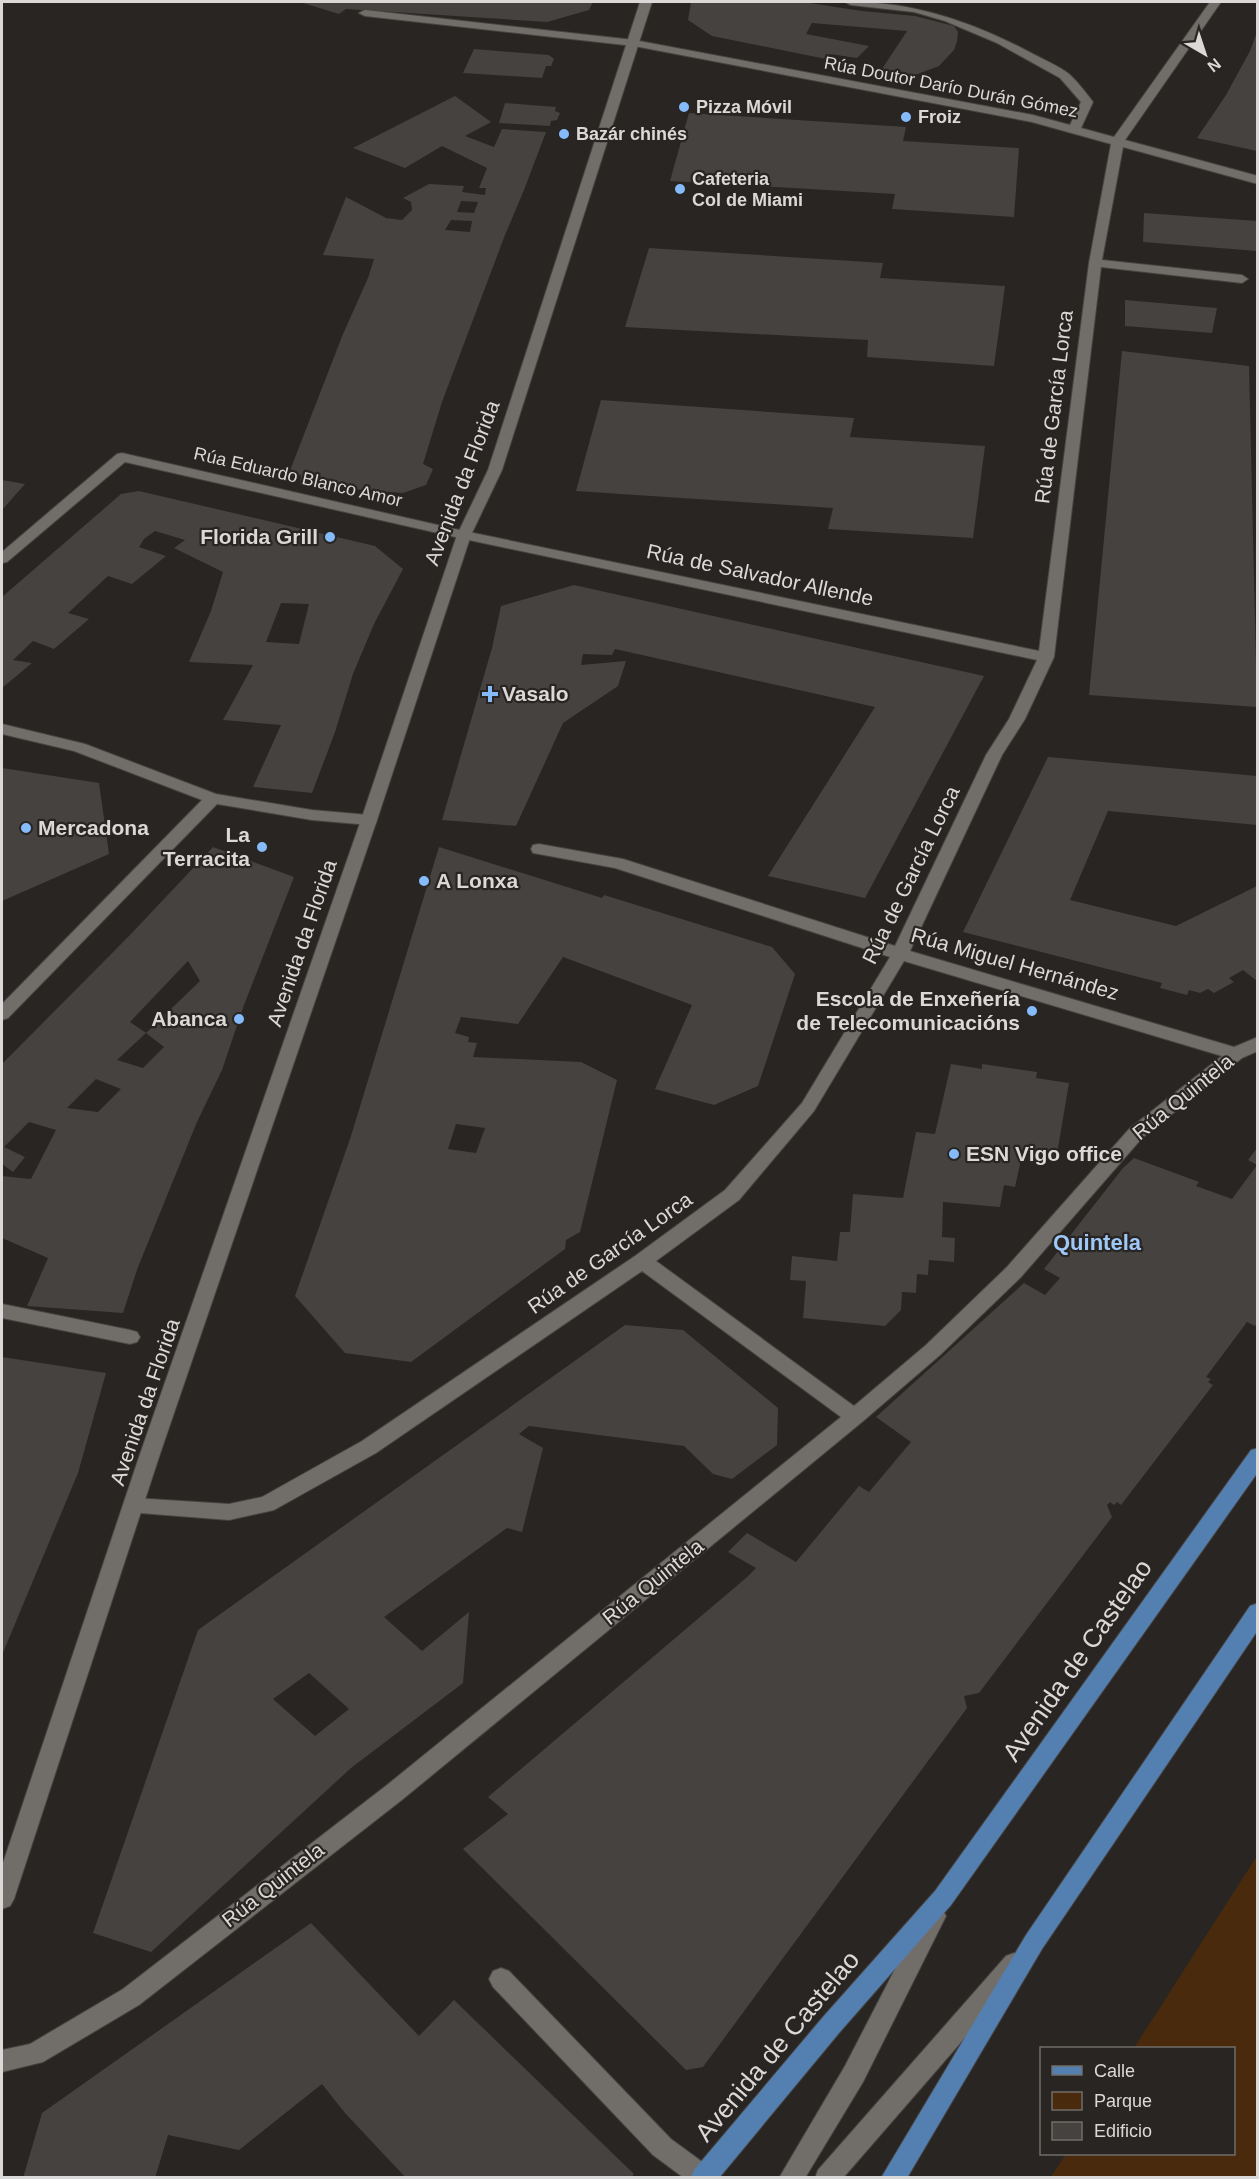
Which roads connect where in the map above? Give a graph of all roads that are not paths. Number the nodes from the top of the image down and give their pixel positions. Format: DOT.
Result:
graph roads {
  1 [pos="646,2"];
  2 [pos="851,2"];
  3 [pos="1215,2"];
  4 [pos="365,13"];
  5 [pos="634,43"];
  6 [pos="1074,130"];
  7 [pos="1118,141"];
  8 [pos="1257,180"];
  9 [pos="1095,263"];
  10 [pos="1242,279"];
  11 [pos="464,535"];
  12 [pos="2,559"];
  13 [pos="1046,657"];
  14 [pos="2,729"];
  15 [pos="213,798"];
  16 [pos="369,820"];
  17 [pos="539,849"];
  18 [pos="900,954"];
  19 [pos="2,1014"];
  20 [pos="1257,1043"];
  21 [pos="1236,1054"];
  22 [pos="642,1261"];
  23 [pos="2,1311"];
  24 [pos="130,1337"];
  25 [pos="855,1417"];
  26 [pos="1257,1456"];
  27 [pos="134,1506"];
  28 [pos="1257,1612"];
  29 [pos="943,1898"];
  30 [pos="2,1899"];
  31 [pos="1034,1942"];
  32 [pos="501,1979"];
  33 [pos="2,2061"];
  34 [pos="703,2177"];
  35 [pos="791,2178"];
  36 [pos="827,2178"];
  37 [pos="893,2178"];
  1 -- 5 [label="street, Avenida da Florida"];
  2 -- 6 [label="street"];
  3 -- 7 [label="street"];
  4 -- 5 [label="street, Rúa Doutor Darío Durán Gómez"];
  5 -- 6 [label="street, Rúa Doutor Darío Durán Gómez"];
  5 -- 11 [label="street, Avenida da Florida"];
  6 -- 7 [label="street, Rúa Doutor Darío Durán Gómez"];
  7 -- 8 [label="street, Rúa Doutor Darío Durán Gómez"];
  7 -- 9 [label="street, Rúa de García Lorca"];
  9 -- 10 [label="street"];
  9 -- 13 [label="street, Rúa de García Lorca"];
  11 -- 12 [label="street, Rúa Eduardo Blanco Amor"];
  11 -- 13 [label="street, Rúa de Salvador Allende"];
  11 -- 16 [label="street, Avenida da Florida"];
  13 -- 18 [label="street, Rúa de García Lorca"];
  14 -- 15 [label="street"];
  15 -- 16 [label="street"];
  15 -- 19 [label="street"];
  16 -- 27 [label="street, Avenida da Florida"];
  17 -- 18 [label="street, Rúa Miguel Hernández"];
  18 -- 21 [label="street, Rúa Miguel Hernández"];
  18 -- 22 [label="street, Rúa de García Lorca"];
  20 -- 21 [label="street, Rúa Quintela"];
  21 -- 25 [label="street, Rúa Quintela"];
  22 -- 25 [label="street"];
  22 -- 27 [label="street, Rúa de García Lorca"];
  23 -- 24 [label="street"];
  25 -- 33 [label="street, Rúa Quintela"];
  26 -- 29 [label="main road, Avenida de Castelao"];
  27 -- 30 [label="street, Avenida da Florida"];
  28 -- 31 [label="main road"];
  29 -- 34 [label="main road, Avenida de Castelao"];
  29 -- 35 [label="street, Avenida de Castelao"];
  31 -- 36 [label="street"];
  31 -- 37 [label="main road"];
  32 -- 34 [label="street"];
}
